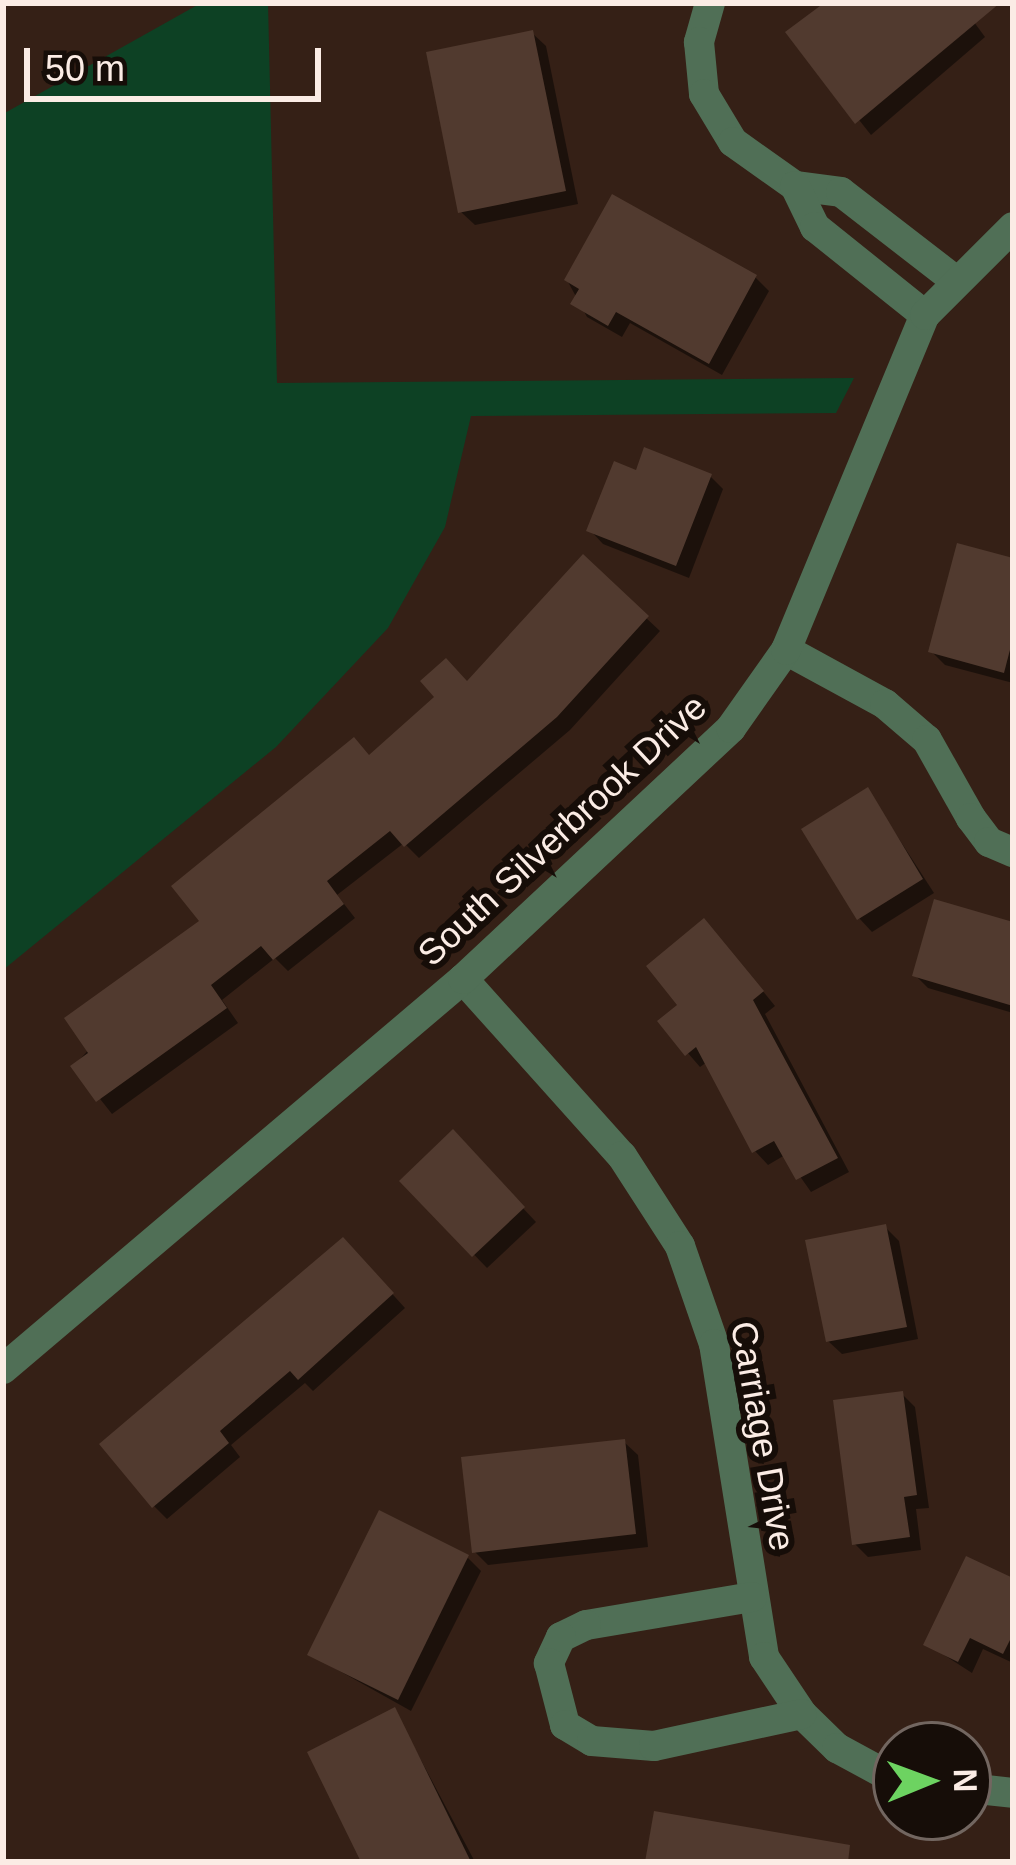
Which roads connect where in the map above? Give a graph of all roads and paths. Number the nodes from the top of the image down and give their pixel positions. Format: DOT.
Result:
graph roads {
  1 [pos="710,3"];
  2 [pos="796,187"];
  3 [pos="1013,227"];
  4 [pos="955,280"];
  5 [pos="926,315"];
  6 [pos="786,650"];
  7 [pos="1013,852"];
  8 [pos="463,979"];
  9 [pos="3,1369"];
  10 [pos="752,1597"];
  11 [pos="802,1714"];
  12 [pos="872,1767"];
  1 -- 2 [label="street"];
  2 -- 4 [label="street"];
  2 -- 5 [label="street"];
  3 -- 4 [label="street, South Silverbrook Drive"];
  4 -- 5 [label="street, South Silverbrook Drive"];
  5 -- 6 [label="street, South Silverbrook Drive"];
  6 -- 7 [label="street"];
  6 -- 8 [label="street, South Silverbrook Drive"];
  8 -- 9 [label="street, South Silverbrook Drive"];
  8 -- 10 [label="street, Carriage Drive"];
  10 -- 11 [label="street, Carriage Drive"];
  10 -- 11 [label="street"];
  11 -- 12 [label="street, Carriage Drive"];
}
